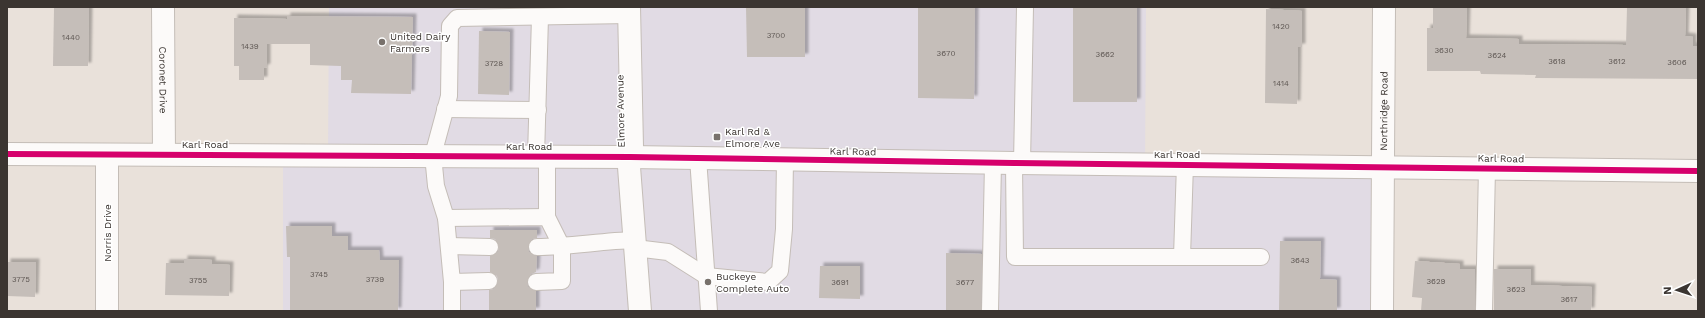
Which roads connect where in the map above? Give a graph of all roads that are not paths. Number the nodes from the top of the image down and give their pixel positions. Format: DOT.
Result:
graph roads {
  1 [pos="163,7"];
  2 [pos="1025,7"];
  3 [pos="1384,7"];
  4 [pos="629,11"];
  5 [pos="540,17"];
  6 [pos="445,109"];
  7 [pos="538,110"];
  8 [pos="7,154"];
  9 [pos="164,154"];
  10 [pos="107,155"];
  11 [pos="433,155"];
  12 [pos="541,156"];
  13 [pos="630,157"];
  14 [pos="698,158"];
  15 [pos="785,159"];
  16 [pos="1009,163"];
  17 [pos="1185,164"];
  18 [pos="1382,166"];
  19 [pos="1487,168"];
  20 [pos="1698,171"];
  21 [pos="547,217"];
  22 [pos="446,218"];
  23 [pos="635,244"];
  24 [pos="450,246"];
  25 [pos="490,247"];
  26 [pos="537,247"];
  27 [pos="562,247"];
  28 [pos="1182,257"];
  29 [pos="1261,257"];
  30 [pos="706,276"];
  31 [pos="490,281"];
  32 [pos="452,282"];
  33 [pos="536,282"];
  34 [pos="107,311"];
  35 [pos="452,311"];
  36 [pos="640,311"];
  37 [pos="709,311"];
  38 [pos="990,311"];
  39 [pos="1382,311"];
  40 [pos="1484,311"];
  1 -- 9 [label="main road, Coronet Drive"];
  2 -- 16 [label="lane"];
  3 -- 18 [label="main road, Northridge Road"];
  4 -- 5 [label="lane"];
  4 -- 13 [label="main road, Elmore Avenue"];
  5 -- 6 [label="lane"];
  5 -- 7 [label="lane"];
  6 -- 7 [label="lane"];
  6 -- 11 [label="lane"];
  7 -- 12 [label="lane"];
  8 -- 10 [label="main road, Karl Road"];
  9 -- 10 [label="main road, Karl Road"];
  9 -- 11 [label="main road, Karl Road"];
  10 -- 34 [label="main road, Norris Drive"];
  11 -- 12 [label="main road, Karl Road"];
  11 -- 22 [label="lane"];
  12 -- 13 [label="main road, Karl Road"];
  12 -- 21 [label="lane"];
  13 -- 14 [label="main road, Karl Road"];
  13 -- 23 [label="main road, Elmore Avenue"];
  14 -- 15 [label="main road, Karl Road"];
  14 -- 30 [label="lane"];
  15 -- 16 [label="main road, Karl Road"];
  15 -- 30 [label="lane"];
  16 -- 17 [label="main road, Karl Road"];
  16 -- 28 [label="lane"];
  16 -- 38 [label="lane"];
  17 -- 18 [label="main road, Karl Road"];
  17 -- 28 [label="lane"];
  18 -- 19 [label="main road, Karl Road"];
  18 -- 39 [label="main road, Northridge Road"];
  19 -- 20 [label="main road, Karl Road"];
  19 -- 40 [label="lane"];
  21 -- 22 [label="lane"];
  21 -- 27 [label="lane"];
  22 -- 24 [label="lane"];
  23 -- 27 [label="lane"];
  23 -- 30 [label="lane"];
  23 -- 36 [label="main road, Elmore Avenue"];
  24 -- 25 [label="lane"];
  24 -- 32 [label="lane"];
  26 -- 27 [label="lane"];
  27 -- 33 [label="lane"];
  28 -- 29 [label="lane"];
  30 -- 37 [label="lane"];
  31 -- 32 [label="lane"];
  32 -- 35 [label="lane"];
}
